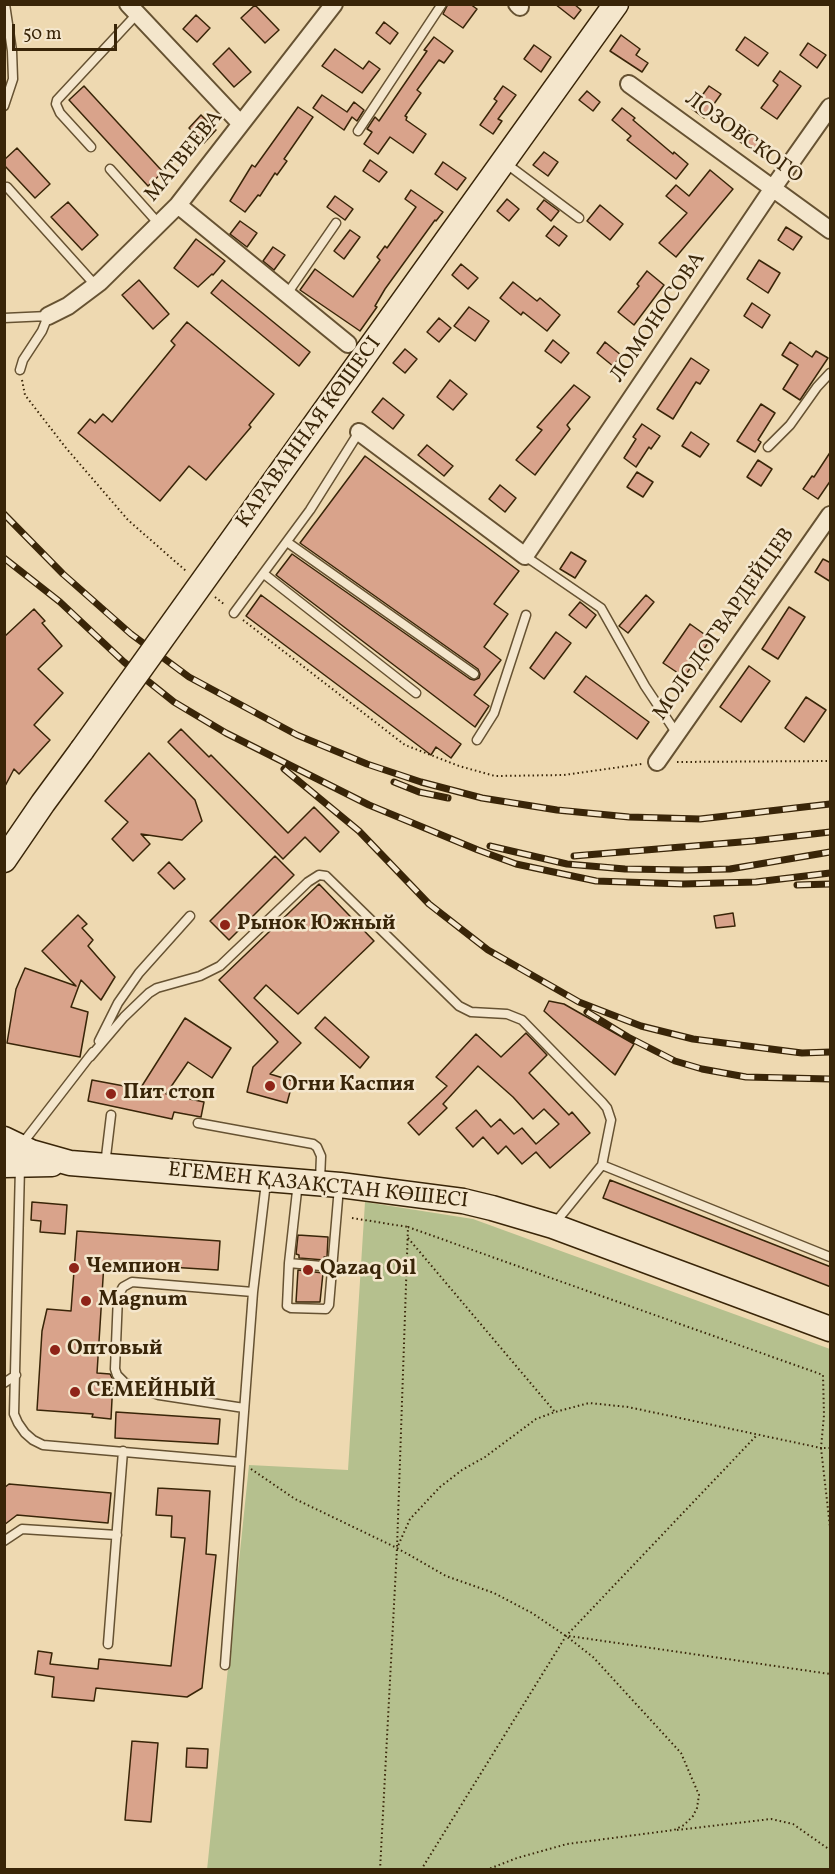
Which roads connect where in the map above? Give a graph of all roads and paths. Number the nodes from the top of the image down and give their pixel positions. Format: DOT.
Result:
graph roads {
  1 [pos="5,4"];
  2 [pos="334,4"];
  3 [pos="442,4"];
  4 [pos="616,4"];
  5 [pos="133,9"];
  6 [pos="628,84"];
  7 [pos="4,106"];
  8 [pos="831,107"];
  9 [pos="241,124"];
  10 [pos="358,131"];
  11 [pos="91,147"];
  12 [pos="504,162"];
  13 [pos="110,169"];
  14 [pos="7,186"];
  15 [pos="773,188"];
  16 [pos="178,205"];
  17 [pos="579,218"];
  18 [pos="336,223"];
  19 [pos="159,225"];
  20 [pos="831,230"];
  21 [pos="96,286"];
  22 [pos="287,294"];
  23 [pos="48,316"];
  24 [pos="4,318"];
  25 [pos="348,344"];
  26 [pos="20,370"];
  27 [pos="831,374"];
  28 [pos="359,432"];
  29 [pos="768,447"];
  30 [pos="831,515"];
  31 [pos="287,542"];
  32 [pos="525,556"];
  33 [pos="264,574"];
  34 [pos="234,613"];
  35 [pos="526,615"];
  36 [pos="474,674"];
  37 [pos="416,693"];
  38 [pos="677,734"];
  39 [pos="477,740"];
  40 [pos="657,762"];
  41 [pos="4,860"];
  42 [pos="190,916"];
  43 [pos="90,1057"];
  44 [pos="111,1115"];
  45 [pos="198,1123"];
  46 [pos="12,1154"];
  47 [pos="602,1165"];
  48 [pos="105,1166"];
  49 [pos="267,1179"];
  50 [pos="319,1184"];
  51 [pos="352,1218"];
  52 [pos="553,1226"];
  53 [pos="408,1227"];
  54 [pos="407,1237"];
  55 [pos="831,1257"];
  56 [pos="289,1263"];
  57 [pos="332,1267"];
  58 [pos="253,1292"];
  59 [pos="831,1329"];
  60 [pos="15,1375"];
  61 [pos="4,1383"];
  62 [pos="244,1408"];
  63 [pos="555,1412"];
  64 [pos="758,1435"];
  65 [pos="821,1448"];
  66 [pos="831,1448"];
  67 [pos="123,1451"];
  68 [pos="240,1462"];
  69 [pos="831,1527"];
  70 [pos="117,1535"];
  71 [pos="4,1541"];
  72 [pos="397,1548"];
  73 [pos="566,1636"];
  74 [pos="108,1644"];
  75 [pos="225,1665"];
  76 [pos="831,1674"];
  77 [pos="674,1830"];
  78 [pos="831,1850"];
  79 [pos="380,1869"];
  80 [pos="421,1869"];
  81 [pos="486,1869"];
  1 -- 7 [label="lane"];
  2 -- 9 [label="street, МАТВЕЕВА"];
  3 -- 10 [label="lane"];
  4 -- 12 [label="main road, КАРАВАННАЯ КӨШЕСІ"];
  5 -- 9 [label="street"];
  5 -- 11 [label="lane"];
  6 -- 15 [label="street, ЛОЗОВСКОГО"];
  8 -- 15 [label="street, ЛОМОНОСОВА"];
  9 -- 16 [label="street, МАТВЕЕВА"];
  12 -- 17 [label="lane"];
  12 -- 41 [label="main road, КАРАВАННАЯ КӨШЕСІ, bridge"];
  13 -- 19 [label="lane"];
  14 -- 21 [label="lane"];
  15 -- 20 [label="street, ЛОЗОВСКОГО"];
  15 -- 32 [label="street, ЛОМОНОСОВА"];
  16 -- 19 [label="street, МАТВЕЕВА"];
  16 -- 22 [label="street"];
  18 -- 22 [label="lane"];
  19 -- 21 [label="street, МАТВЕЕВА"];
  21 -- 23 [label="street, МАТВЕЕВА"];
  22 -- 25 [label="street"];
  23 -- 24 [label="lane"];
  23 -- 26 [label="lane"];
  27 -- 29 [label="lane"];
  28 -- 31 [label="lane"];
  28 -- 32 [label="street"];
  30 -- 38 [label="street, МОЛОДОГВАРДЕЙЦЕВ"];
  31 -- 33 [label="lane"];
  31 -- 36 [label="lane"];
  32 -- 38 [label="lane"];
  33 -- 34 [label="lane"];
  33 -- 37 [label="lane"];
  35 -- 39 [label="lane"];
  38 -- 40 [label="street, МОЛОДОГВАРДЕЙЦЕВ"];
  42 -- 43 [label="lane"];
  43 -- 46 [label="lane"];
  43 -- 47 [label="lane"];
  44 -- 48 [label="lane"];
  45 -- 50 [label="lane"];
  46 -- 48 [label="main road, ЕГЕМЕН ҚАЗАҚСТАН КӨШЕСІ"];
  46 -- 60 [label="lane"];
  47 -- 52 [label="lane"];
  47 -- 55 [label="lane"];
  48 -- 49 [label="main road, ЕГЕМЕН ҚАЗАҚСТАН КӨШЕСІ"];
  49 -- 50 [label="main road, ЕГЕМЕН ҚАЗАҚСТАН КӨШЕСІ"];
  49 -- 58 [label="lane"];
  50 -- 52 [label="main road, ЕГЕМЕН ҚАЗАҚСТАН КӨШЕСІ"];
  50 -- 56 [label="lane"];
  50 -- 57 [label="lane"];
  51 -- 53 [label="path"];
  52 -- 59 [label="main road, ЕГЕМЕН ҚАЗАҚСТАН КӨШЕСІ"];
  53 -- 54 [label="path"];
  53 -- 65 [label="path"];
  54 -- 63 [label="path"];
  54 -- 72 [label="path"];
  56 -- 57 [label="lane"];
  56 -- 57 [label="lane"];
  58 -- 62 [label="lane"];
  58 -- 62 [label="lane"];
  60 -- 61 [label="lane"];
  60 -- 67 [label="lane"];
  62 -- 68 [label="lane"];
  63 -- 64 [label="path"];
  63 -- 72 [label="path"];
  64 -- 65 [label="path"];
  64 -- 73 [label="path"];
  65 -- 66 [label="path"];
  65 -- 69 [label="path"];
  67 -- 68 [label="lane"];
  67 -- 70 [label="lane"];
  68 -- 72 [label="path"];
  68 -- 75 [label="lane"];
  70 -- 71 [label="lane"];
  70 -- 74 [label="lane"];
  72 -- 73 [label="path"];
  72 -- 79 [label="path"];
  73 -- 76 [label="path"];
  73 -- 77 [label="path"];
  73 -- 80 [label="path"];
  77 -- 78 [label="path"];
  77 -- 81 [label="path"];
}
